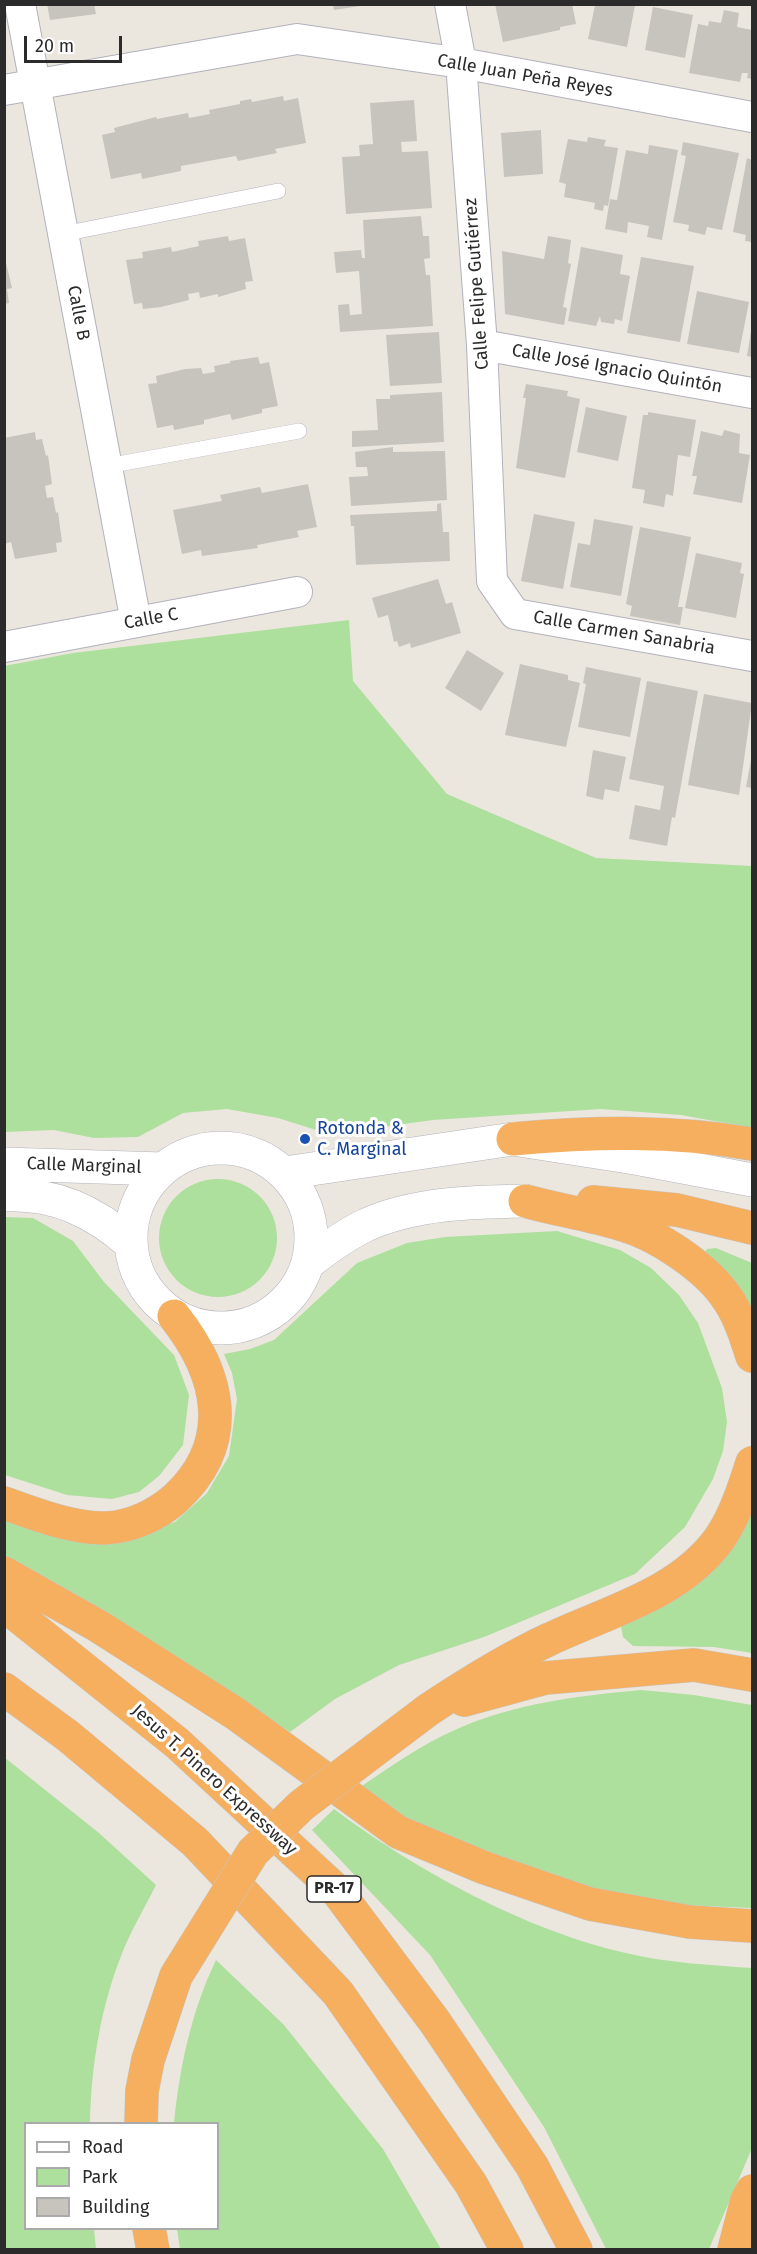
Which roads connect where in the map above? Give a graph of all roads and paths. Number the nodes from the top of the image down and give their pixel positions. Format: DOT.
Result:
graph roads {
  1 [pos="20,4"];
  2 [pos="450,4"];
  3 [pos="461,63"];
  4 [pos="35,84"];
  5 [pos="4,90"];
  6 [pos="753,117"];
  7 [pos="278,191"];
  8 [pos="63,234"];
  9 [pos="482,345"];
  10 [pos="753,393"];
  11 [pos="299,431"];
  12 [pos="107,466"];
  13 [pos="491,565"];
  14 [pos="297,592"];
  15 [pos="136,621"];
  16 [pos="6,641"];
  17 [pos="753,656"];
  18 [pos="513,1139"];
  19 [pos="753,1144"];
  20 [pos="4,1164"];
  21 [pos="163,1169"];
  22 [pos="285,1173"];
  23 [pos="753,1180"];
  24 [pos="4,1195"];
  25 [pos="525,1201"];
  26 [pos="753,1228"];
  27 [pos="131,1244"];
  28 [pos="308,1263"];
  29 [pos="174,1316"];
  30 [pos="753,1356"];
  31 [pos="753,1463"];
  32 [pos="4,1503"];
  33 [pos="4,1573"];
  34 [pos="4,1605"];
  35 [pos="753,1676"];
  36 [pos="4,1689"];
  37 [pos="428,1710"];
  38 [pos="753,1926"];
  39 [pos="141,2122"];
  40 [pos="753,2191"];
  41 [pos="149,2230"];
  42 [pos="153,2250"];
  43 [pos="507,2250"];
  44 [pos="576,2250"];
  45 [pos="734,2250"];
  1 -- 4 [label="street, Calle B"];
  2 -- 3 [label="street, Calle Felipe Gutiérrez"];
  3 -- 4 [label="street, Calle Juan Peña Reyes"];
  3 -- 6 [label="street, Calle Juan Peña Reyes"];
  3 -- 9 [label="street, Calle Felipe Gutiérrez"];
  4 -- 5 [label="street, Calle Juan Peña Reyes"];
  4 -- 8 [label="street, Calle B"];
  7 -- 8 [label="lane"];
  8 -- 12 [label="street, Calle B"];
  9 -- 10 [label="street, Calle José Ignacio Quintón"];
  9 -- 13 [label="street, Calle Felipe Gutiérrez"];
  11 -- 12 [label="lane"];
  12 -- 15 [label="street, Calle B"];
  13 -- 17 [label="street, Calle Carmen Sanabria"];
  14 -- 15 [label="street, Calle C"];
  15 -- 16 [label="street, Calle C"];
  18 -- 19 [label="highway"];
  18 -- 22 [label="street"];
  18 -- 23 [label="street"];
  20 -- 21 [label="street, Calle Marginal"];
  21 -- 22 [label="street"];
  21 -- 27 [label="street"];
  22 -- 28 [label="street"];
  24 -- 27 [label="street, Calle Marginal"];
  25 -- 26 [label="highway"];
  25 -- 28 [label="street"];
  25 -- 30 [label="highway"];
  27 -- 29 [label="street"];
  28 -- 29 [label="street"];
  29 -- 32 [label="highway"];
  31 -- 37 [label="highway"];
  33 -- 38 [label="highway"];
  34 -- 44 [label="highway, Jesus T. Pinero Expressway / PR-17"];
  35 -- 37 [label="highway"];
  36 -- 43 [label="highway"];
  37 -- 39 [label="highway, bridge"];
  40 -- 45 [label="highway"];
  41 -- 42 [label="highway"];
}
